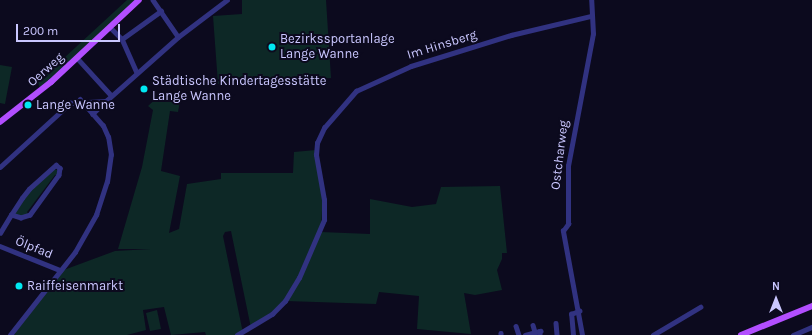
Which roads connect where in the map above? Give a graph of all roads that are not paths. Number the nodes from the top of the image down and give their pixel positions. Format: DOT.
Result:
graph roads {
  1 [pos="139,0"];
  2 [pos="153,0"];
  3 [pos="227,0"];
  4 [pos="591,0"];
  5 [pos="161,11"];
  6 [pos="590,16"];
  7 [pos="112,29"];
  8 [pos="177,35"];
  9 [pos="122,39"];
  10 [pos="79,60"];
  11 [pos="138,72"];
  12 [pos="111,95"];
  13 [pos="80,100"];
  14 [pos="106,100"];
  15 [pos="92,114"];
  16 [pos="0,122"];
  17 [pos="0,167"];
  18 [pos="11,215"];
  19 [pos="0,233"];
  20 [pos="0,246"];
  21 [pos="50,266"];
  22 [pos="60,270"];
  23 [pos="52,280"];
  24 [pos="812,306"];
  25 [pos="700,307"];
  26 [pos="579,311"];
  27 [pos="556,322"];
  28 [pos="533,325"];
  29 [pos="516,326"];
  30 [pos="812,327"];
  31 [pos="535,332"];
  32 [pos="10,335"];
  33 [pos="237,335"];
  34 [pos="519,335"];
  35 [pos="525,335"];
  36 [pos="540,335"];
  37 [pos="557,335"];
  38 [pos="573,335"];
  39 [pos="582,335"];
  40 [pos="653,335"];
  41 [pos="741,335"];
  42 [pos="793,335"];
  1 -- 16 [label="main road, Oerweg"];
  2 -- 5 [label="street"];
  3 -- 11 [label="street"];
  4 -- 6 [label="street, Ostcharweg"];
  5 -- 8 [label="street"];
  5 -- 9 [label="street"];
  6 -- 26 [label="street, Ostcharweg"];
  6 -- 33 [label="street, Im Hinsberg"];
  7 -- 9 [label="street"];
  9 -- 11 [label="street"];
  10 -- 12 [label="street"];
  11 -- 12 [label="street"];
  12 -- 14 [label="street"];
  13 -- 14 [label="street"];
  13 -- 15 [label="street"];
  13 -- 17 [label="street"];
  14 -- 15 [label="street"];
  15 -- 22 [label="street"];
  18 -- 18 [label="street"];
  18 -- 19 [label="street"];
  20 -- 21 [label="street, Ölpfad"];
  21 -- 22 [label="street, Ölpfad"];
  21 -- 23 [label="street"];
  22 -- 23 [label="street"];
  23 -- 32 [label="street"];
  24 -- 41 [label="main road"];
  25 -- 40 [label="street"];
  26 -- 38 [label="street"];
  26 -- 39 [label="street, Ostcharweg"];
  27 -- 37 [label="street"];
  28 -- 31 [label="street"];
  29 -- 34 [label="street"];
  30 -- 42 [label="street"];
  31 -- 35 [label="street"];
  31 -- 36 [label="street"];
}
